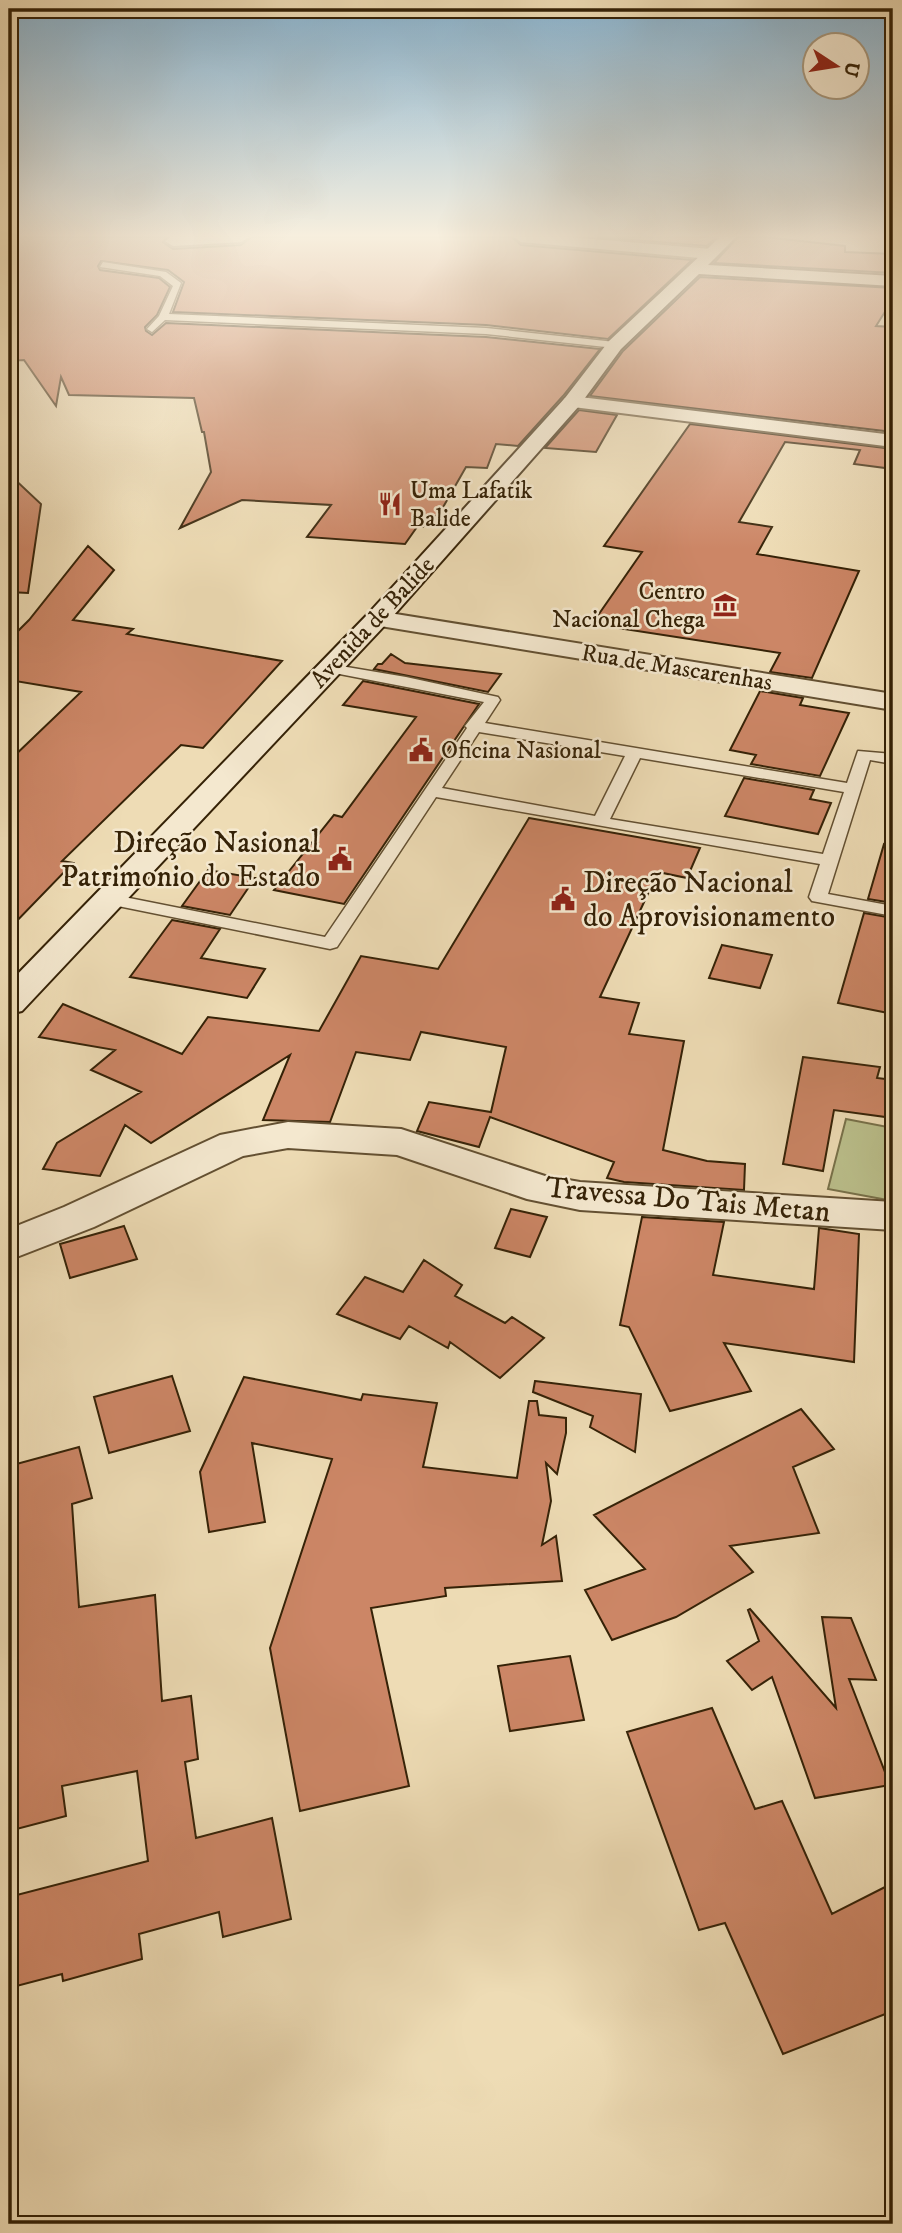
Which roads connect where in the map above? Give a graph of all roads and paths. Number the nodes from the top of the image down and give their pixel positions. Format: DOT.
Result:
graph roads {
  1 [pos="580,341"];
  2 [pos="609,341"];
  3 [pos="606,344"];
  4 [pos="572,402"];
  5 [pos="893,441"];
  6 [pos="377,619"];
  7 [pos="329,668"];
  8 [pos="893,702"];
  9 [pos="473,726"];
  10 [pos="634,754"];
  11 [pos="893,759"];
  12 [pos="853,789"];
  13 [pos="432,791"];
  14 [pos="600,822"];
  15 [pos="829,860"];
  16 [pos="109,899"];
  17 [pos="893,911"];
  18 [pos="9,1003"];
  19 [pos="893,1216"];
  20 [pos="9,1245"];
  1 -- 3 [label="lane"];
  2 -- 3 [label="street, Avenida de Balide"];
  3 -- 4 [label="street, Avenida de Balide"];
  4 -- 5 [label="street"];
  4 -- 6 [label="street, Avenida de Balide"];
  6 -- 7 [label="street, Avenida de Balide"];
  6 -- 8 [label="street, Rua de Mascarenhas"];
  7 -- 9 [label="lane"];
  7 -- 16 [label="street, Avenida de Balide"];
  9 -- 10 [label="lane"];
  9 -- 13 [label="lane"];
  10 -- 12 [label="lane"];
  10 -- 14 [label="lane"];
  11 -- 12 [label="lane"];
  12 -- 15 [label="lane"];
  13 -- 14 [label="lane"];
  13 -- 16 [label="lane"];
  14 -- 15 [label="lane"];
  15 -- 17 [label="lane"];
  16 -- 18 [label="street, Avenida de Balide"];
  19 -- 20 [label="street, Travessa Do Tais Metan"];
}
